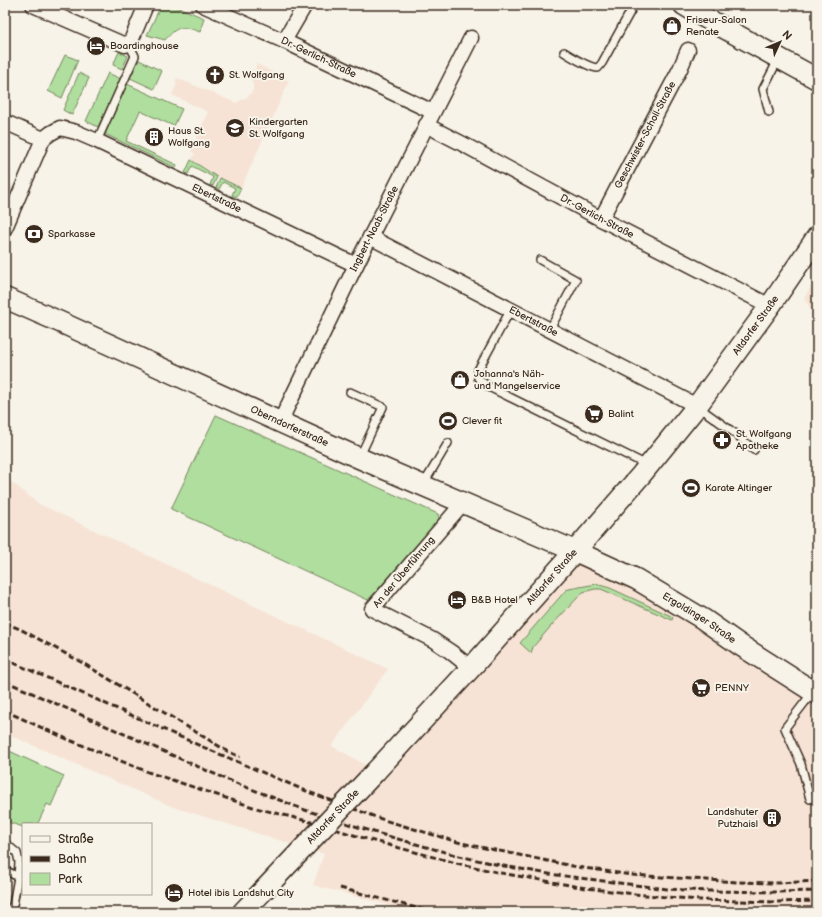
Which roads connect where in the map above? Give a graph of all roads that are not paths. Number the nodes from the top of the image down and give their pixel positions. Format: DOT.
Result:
graph roads {
  1 [pos="33,5"];
  2 [pos="146,5"];
  3 [pos="203,5"];
  4 [pos="305,5"];
  5 [pos="634,5"];
  6 [pos="684,5"];
  7 [pos="705,11"];
  8 [pos="470,38"];
  9 [pos="284,41"];
  10 [pos="128,44"];
  11 [pos="688,50"];
  12 [pos="564,52"];
  13 [pos="779,58"];
  14 [pos="817,79"];
  15 [pos="433,112"];
  16 [pos="770,112"];
  17 [pos="5,122"];
  18 [pos="426,125"];
  19 [pos="43,140"];
  20 [pos="97,141"];
  21 [pos="601,220"];
  22 [pos="5,228"];
  23 [pos="370,237"];
  24 [pos="817,237"];
  25 [pos="540,260"];
  26 [pos="356,265"];
  27 [pos="5,298"];
  28 [pos="770,306"];
  29 [pos="511,309"];
  30 [pos="550,329"];
  31 [pos="350,392"];
  32 [pos="697,406"];
  33 [pos="280,422"];
  34 [pos="448,443"];
  35 [pos="754,450"];
  36 [pos="360,458"];
  37 [pos="649,466"];
  38 [pos="423,485"];
  39 [pos="463,503"];
  40 [pos="575,551"];
  41 [pos="471,668"];
  42 [pos="815,693"];
  43 [pos="810,799"];
  44 [pos="5,843"];
  45 [pos="5,870"];
  46 [pos="18,877"];
  47 [pos="8,912"];
  48 [pos="243,912"];
  1 -- 10 [label="street"];
  2 -- 10 [label="street"];
  3 -- 9 [label="street, Dr.-Gerlich-Straße"];
  4 -- 9 [label="street"];
  5 -- 12 [label="lane"];
  6 -- 7 [label="main road"];
  7 -- 13 [label="main road"];
  8 -- 15 [label="street, Ingbert-Naab-Straße"];
  9 -- 15 [label="street, Dr.-Gerlich-Straße"];
  10 -- 20 [label="lane"];
  11 -- 21 [label="street, Geschwister-Scholl-Straße"];
  13 -- 14 [label="main road"];
  13 -- 16 [label="lane"];
  15 -- 18 [label="street, Ingbert-Naab-Straße"];
  17 -- 19 [label="street"];
  18 -- 21 [label="street, Dr.-Gerlich-Straße"];
  18 -- 23 [label="street, Ingbert-Naab-Straße"];
  19 -- 20 [label="street, Ebertstraße"];
  19 -- 22 [label="street"];
  20 -- 26 [label="street, Ebertstraße"];
  21 -- 28 [label="street, Dr.-Gerlich-Straße"];
  23 -- 26 [label="street, Ingbert-Naab-Straße"];
  23 -- 29 [label="street, Ebertstraße"];
  24 -- 28 [label="main road, Altdorfer Straße"];
  25 -- 30 [label="lane"];
  26 -- 33 [label="street, Ingbert-Naab-Straße"];
  27 -- 33 [label="main road, Oberndorferstraße"];
  28 -- 32 [label="main road, Altdorfer Straße"];
  29 -- 30 [label="street, Ebertstraße"];
  29 -- 37 [label="lane"];
  30 -- 32 [label="street, Ebertstraße"];
  31 -- 36 [label="lane"];
  32 -- 35 [label="lane"];
  32 -- 37 [label="main road, Altdorfer Straße"];
  33 -- 36 [label="main road, Oberndorferstraße"];
  34 -- 38 [label="lane"];
  36 -- 38 [label="main road, Oberndorferstraße"];
  37 -- 40 [label="main road, Altdorfer Straße"];
  38 -- 39 [label="main road, Oberndorferstraße"];
  39 -- 40 [label="main road, Oberndorferstraße"];
  39 -- 41 [label="street, An der Überführung"];
  40 -- 41 [label="main road, Altdorfer Straße"];
  40 -- 42 [label="main road, Ergoldinger Straße"];
  41 -- 48 [label="main road, Altdorfer Straße, bridge"];
  42 -- 43 [label="lane"];
  44 -- 46 [label="lane"];
  45 -- 46 [label="lane"];
  46 -- 47 [label="lane"];
}
